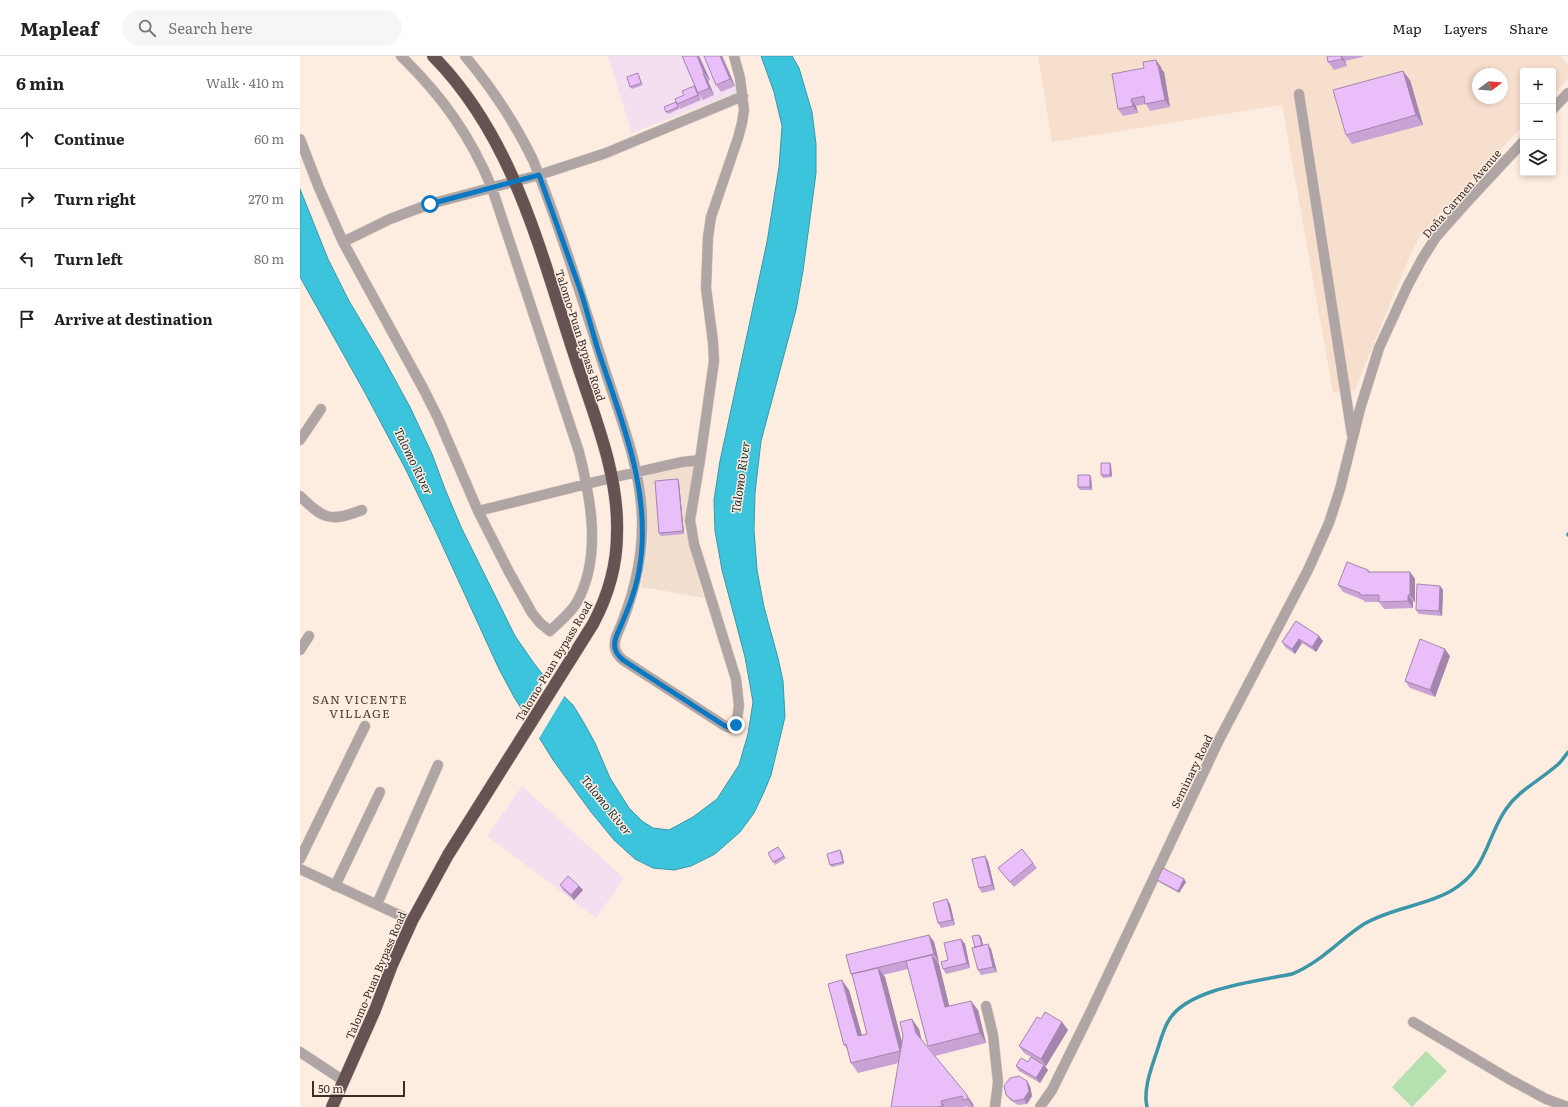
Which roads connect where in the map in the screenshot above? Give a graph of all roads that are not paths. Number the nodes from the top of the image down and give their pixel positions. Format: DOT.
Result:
graph roads {
  1 [pos="401,56"];
  2 [pos="433,56"];
  3 [pos="465,56"];
  4 [pos="734,56"];
  5 [pos="1568,93"];
  6 [pos="1299,94"];
  7 [pos="742,96"];
  8 [pos="1556,106"];
  9 [pos="300,139"];
  10 [pos="1520,145"];
  11 [pos="539,175"];
  12 [pos="516,182"];
  13 [pos="492,188"];
  14 [pos="342,242"];
  15 [pos="321,409"];
  16 [pos="300,440"];
  17 [pos="1352,441"];
  18 [pos="700,460"];
  19 [pos="636,472"];
  20 [pos="611,478"];
  21 [pos="587,483"];
  22 [pos="300,496"];
  23 [pos="362,510"];
  24 [pos="478,511"];
  25 [pos="309,636"];
  26 [pos="300,650"];
  27 [pos="365,726"];
  28 [pos="438,765"];
  29 [pos="380,792"];
  30 [pos="300,859"];
  31 [pos="300,869"];
  32 [pos="335,886"];
  33 [pos="377,904"];
  34 [pos="412,920"];
  35 [pos="986,1006"];
  36 [pos="1413,1022"];
  37 [pos="300,1052"];
  38 [pos="344,1082"];
  39 [pos="332,1107"];
  40 [pos="996,1107"];
  41 [pos="1040,1107"];
  42 [pos="1568,1107"];
  1 -- 13 [label="street"];
  2 -- 12 [label="highway, Talomo-Puan Bypass Road"];
  3 -- 11 [label="street"];
  4 -- 7 [label="street"];
  5 -- 8 [label="street"];
  6 -- 17 [label="street"];
  7 -- 11 [label="street"];
  7 -- 18 [label="street"];
  9 -- 14 [label="street"];
  10 -- 17 [label="street, Doña Carmen Avenue"];
  11 -- 12 [label="street"];
  11 -- 19 [label="street"];
  12 -- 13 [label="street"];
  12 -- 20 [label="highway, Talomo-Puan Bypass Road"];
  13 -- 14 [label="street"];
  13 -- 21 [label="street"];
  14 -- 24 [label="street"];
  15 -- 16 [label="street"];
  17 -- 41 [label="street, Seminary Road"];
  18 -- 19 [label="street"];
  18 -- 19 [label="street"];
  19 -- 20 [label="street"];
  20 -- 21 [label="street"];
  20 -- 34 [label="highway, Talomo-Puan Bypass Road"];
  21 -- 24 [label="street"];
  21 -- 24 [label="street"];
  22 -- 23 [label="street"];
  25 -- 26 [label="street"];
  27 -- 30 [label="street"];
  28 -- 33 [label="street"];
  29 -- 32 [label="street"];
  31 -- 32 [label="street"];
  32 -- 33 [label="street"];
  33 -- 34 [label="street"];
  34 -- 38 [label="highway, Talomo-Puan Bypass Road"];
  35 -- 40 [label="street"];
  36 -- 42 [label="street"];
  37 -- 38 [label="street"];
  38 -- 39 [label="highway, Talomo-Puan Bypass Road"];
}
